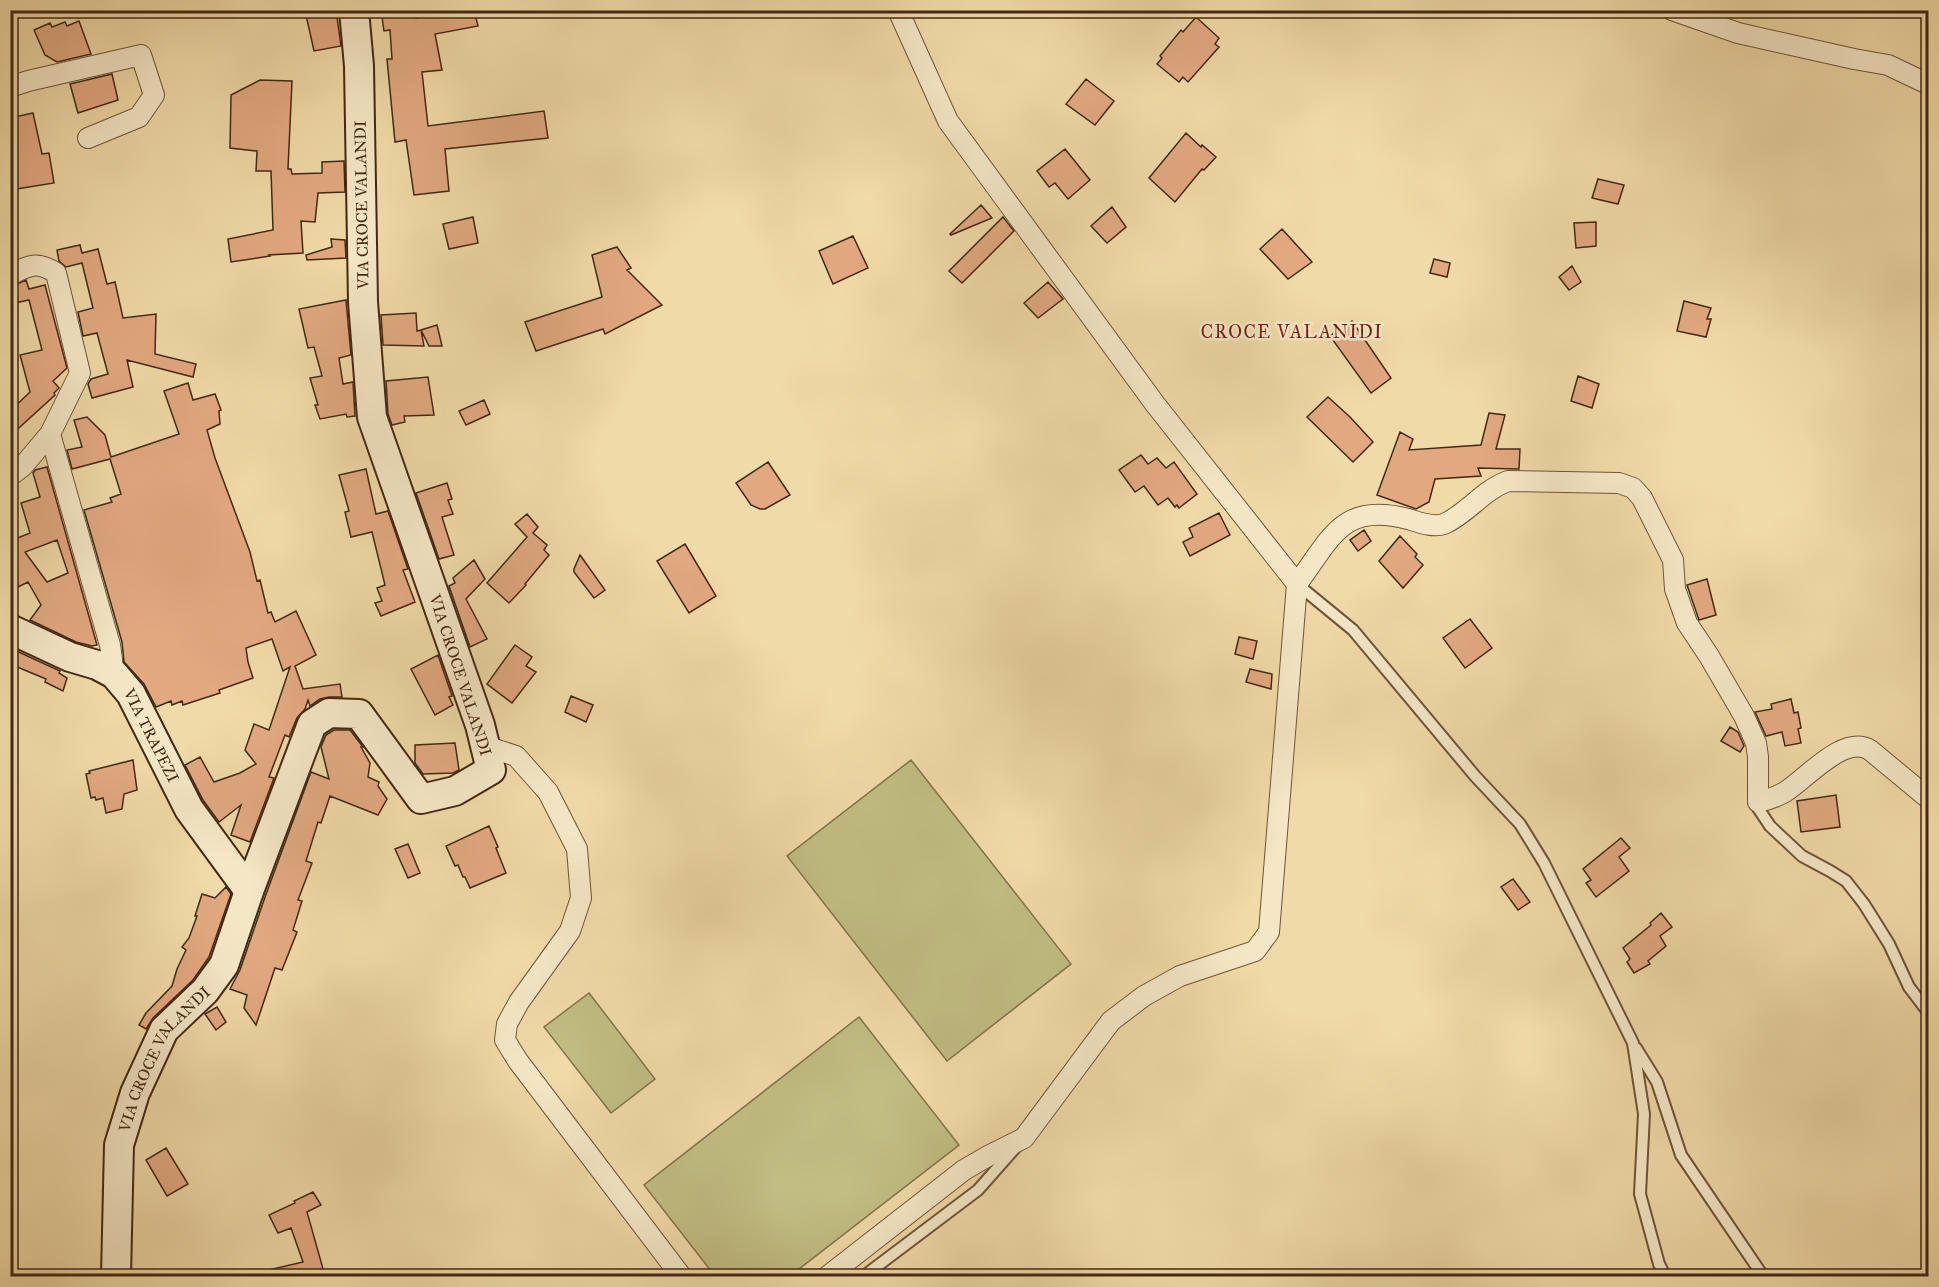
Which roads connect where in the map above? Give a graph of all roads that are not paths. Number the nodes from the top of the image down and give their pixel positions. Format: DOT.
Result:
graph roads {
  1 [pos="354,10"];
  2 [pos="898,10"];
  3 [pos="1672,10"];
  4 [pos="1929,84"];
  5 [pos="10,87"];
  6 [pos="88,138"];
  7 [pos="10,275"];
  8 [pos="50,434"];
  9 [pos="10,476"];
  10 [pos="1297,584"];
  11 [pos="10,629"];
  12 [pos="114,674"];
  13 [pos="485,746"];
  14 [pos="1929,798"];
  15 [pos="1758,802"];
  16 [pos="249,891"];
  17 [pos="1929,1012"];
  18 [pos="1633,1043"];
  19 [pos="1024,1138"];
  20 [pos="116,1276"];
  21 [pos="681,1276"];
  22 [pos="828,1276"];
  23 [pos="864,1276"];
  24 [pos="1665,1276"];
  25 [pos="1763,1276"];
  1 -- 13 [label="street, VIA CROCE VALANDI"];
  2 -- 10 [label="street"];
  3 -- 4 [label="street"];
  5 -- 6 [label="street"];
  7 -- 8 [label="street"];
  8 -- 9 [label="street"];
  8 -- 12 [label="street"];
  10 -- 15 [label="street"];
  10 -- 18 [label="lane"];
  10 -- 19 [label="street"];
  11 -- 12 [label="street, VIA TRAPEZI"];
  12 -- 16 [label="street, VIA TRAPEZI"];
  13 -- 16 [label="street, VIA CROCE VALANDI"];
  13 -- 21 [label="street"];
  14 -- 15 [label="street"];
  15 -- 17 [label="lane"];
  16 -- 20 [label="street, VIA CROCE VALANDI"];
  18 -- 24 [label="lane"];
  18 -- 25 [label="lane"];
  19 -- 22 [label="street"];
  19 -- 23 [label="lane"];
}
